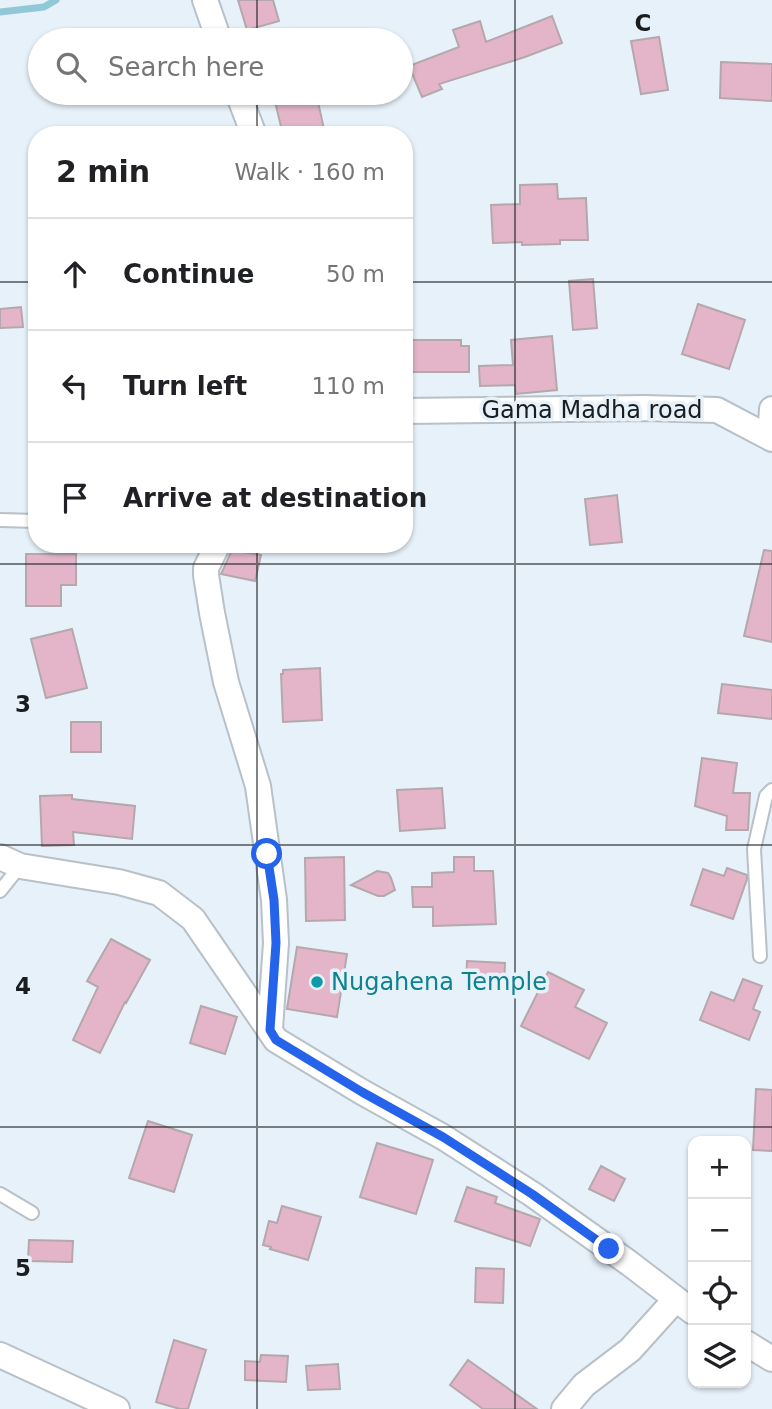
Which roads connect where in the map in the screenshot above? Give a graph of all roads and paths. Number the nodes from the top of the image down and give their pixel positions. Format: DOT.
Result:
graph roads {
  1 [pos="205,0"];
  2 [pos="215,28"];
  3 [pos="243,105"];
  4 [pos="251,126"];
  5 [pos="772,410"];
  6 [pos="413,411"];
  7 [pos="771,439"];
  8 [pos="0,520"];
  9 [pos="28,521"];
  10 [pos="214,553"];
  11 [pos="772,790"];
  12 [pos="10,861"];
  13 [pos="0,891"];
  14 [pos="760,956"];
  15 [pos="270,1030"];
  16 [pos="0,1194"];
  17 [pos="32,1213"];
  18 [pos="684,1306"];
  19 [pos="751,1346"];
  20 [pos="0,1355"];
  21 [pos="772,1359"];
  22 [pos="117,1409"];
  23 [pos="564,1409"];
  1 -- 2 [label="street"];
  3 -- 4 [label="street"];
  5 -- 7 [label="street"];
  6 -- 7 [label="street, Gama Madha road"];
  8 -- 9 [label="lane"];
  10 -- 15 [label="street"];
  11 -- 14 [label="lane"];
  12 -- 13 [label="lane"];
  12 -- 15 [label="street"];
  15 -- 18 [label="street"];
  16 -- 17 [label="lane"];
  18 -- 23 [label="street"];
  19 -- 21 [label="street"];
  20 -- 22 [label="street"];
}
